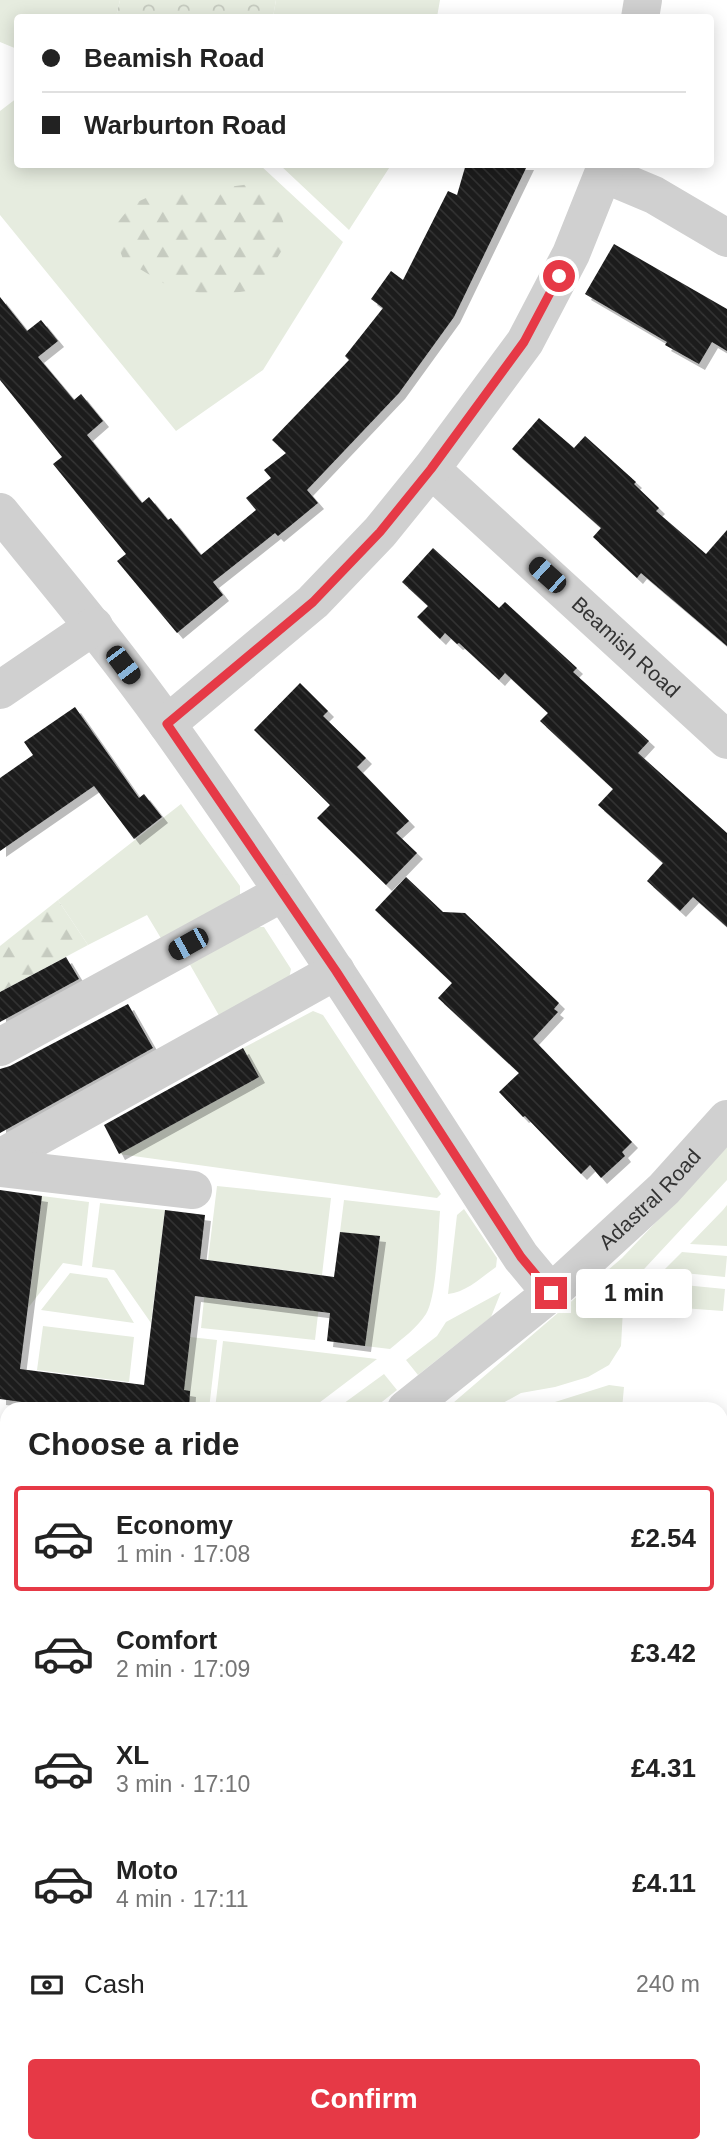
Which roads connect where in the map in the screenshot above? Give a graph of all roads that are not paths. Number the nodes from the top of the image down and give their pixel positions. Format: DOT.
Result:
graph roads {
  1 [pos="605,169"];
  2 [pos="727,238"];
  3 [pos="431,469"];
  4 [pos="0,512"];
  5 [pos="94,626"];
  6 [pos="0,690"];
  7 [pos="167,724"];
  8 [pos="727,740"];
  9 [pos="282,893"];
  10 [pos="336,971"];
  11 [pos="0,1047"];
  12 [pos="727,1119"];
  13 [pos="0,1158"];
  14 [pos="0,1168"];
  15 [pos="193,1189"];
  16 [pos="551,1293"];
  17 [pos="415,1402"];
  1 -- 2 [label="street"];
  1 -- 3 [label="street"];
  3 -- 7 [label="street"];
  3 -- 8 [label="street, Beamish Road"];
  4 -- 5 [label="street"];
  5 -- 6 [label="street"];
  5 -- 7 [label="street"];
  7 -- 9 [label="street"];
  9 -- 10 [label="street"];
  9 -- 11 [label="street"];
  10 -- 13 [label="street"];
  10 -- 16 [label="street"];
  12 -- 16 [label="street, Adastral Road"];
  14 -- 15 [label="street"];
  16 -- 17 [label="street, Adastral Road"];
}
